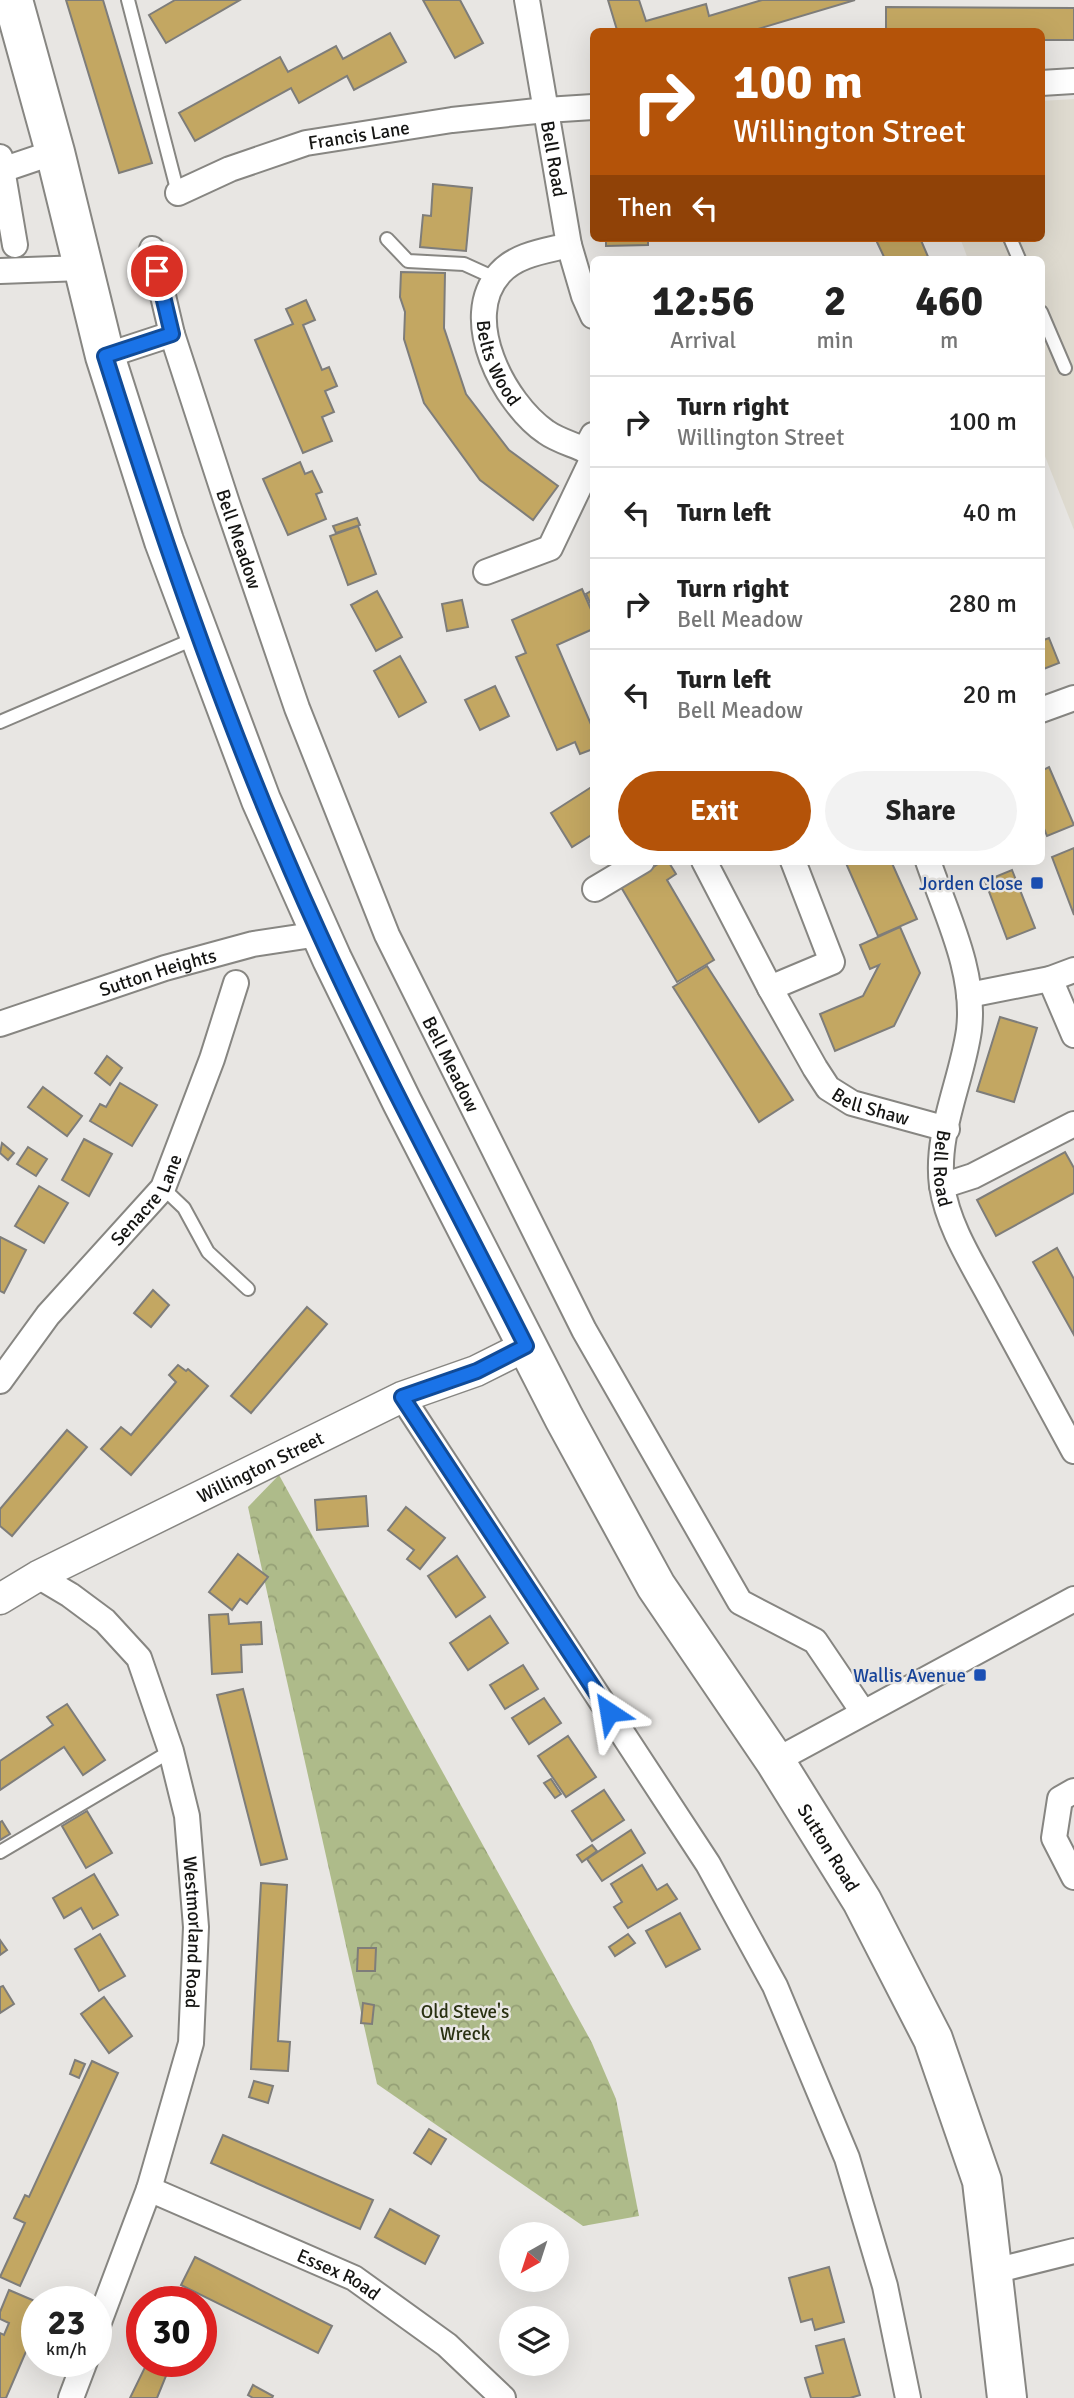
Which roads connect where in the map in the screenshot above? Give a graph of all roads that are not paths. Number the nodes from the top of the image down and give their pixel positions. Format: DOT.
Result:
graph roads {
  1 [pos="13,0"];
  2 [pos="128,0"];
  3 [pos="527,0"];
  4 [pos="1074,81"];
  5 [pos="1045,83"];
  6 [pos="590,107"];
  7 [pos="546,110"];
  8 [pos="55,152"];
  9 [pos="1,164"];
  10 [pos="178,193"];
  11 [pos="387,239"];
  12 [pos="15,245"];
  13 [pos="569,245"];
  14 [pos="152,249"];
  15 [pos="82,268"];
  16 [pos="0,271"];
  17 [pos="497,279"];
  18 [pos="590,309"];
  19 [pos="1045,321"];
  20 [pos="172,334"];
  21 [pos="105,356"];
  22 [pos="1065,368"];
  23 [pos="589,443"];
  24 [pos="590,464"];
  25 [pos="486,572"];
  26 [pos="199,637"];
  27 [pos="1074,698"];
  28 [pos="1045,709"];
  29 [pos="0,722"];
  30 [pos="635,865"];
  31 [pos="706,865"];
  32 [pos="795,865"];
  33 [pos="929,865"];
  34 [pos="595,889"];
  35 [pos="319,934"];
  36 [pos="1074,970"];
  37 [pos="1050,979"];
  38 [pos="236,983"];
  39 [pos="770,988"];
  40 [pos="969,995"];
  41 [pos="0,1024"];
  42 [pos="1074,1035"];
  43 [pos="1074,1123"];
  44 [pos="947,1129"];
  45 [pos="942,1186"];
  46 [pos="163,1188"];
  47 [pos="248,1289"];
  48 [pos="526,1346"];
  49 [pos="0,1381"];
  50 [pos="402,1397"];
  51 [pos="1074,1451"];
  52 [pos="37,1576"];
  53 [pos="0,1599"];
  54 [pos="1074,1600"];
  55 [pos="863,1712"];
  56 [pos="171,1751"];
  57 [pos="775,1761"];
  58 [pos="1074,1791"];
  59 [pos="0,1852"];
  60 [pos="1074,1877"];
  61 [pos="149,2189"];
  62 [pos="1074,2251"];
  63 [pos="993,2271"];
  64 [pos="112,2287"];
  65 [pos="79,2377"];
  66 [pos="71,2398"];
  67 [pos="503,2398"];
  68 [pos="908,2398"];
  69 [pos="1007,2398"];
  1 -- 8 [label="main road, Sutton Road"];
  2 -- 10 [label="lane"];
  3 -- 7 [label="street, Bell Road"];
  4 -- 5 [label="street"];
  6 -- 7 [label="street, Francis Lane"];
  7 -- 10 [label="street, Francis Lane"];
  7 -- 13 [label="street, Bell Road"];
  8 -- 9 [label="street"];
  8 -- 15 [label="main road, Sutton Road"];
  9 -- 12 [label="street"];
  11 -- 17 [label="lane"];
  13 -- 17 [label="street"];
  13 -- 18 [label="street, Bell Road"];
  14 -- 20 [label="street, Bell Meadow"];
  15 -- 16 [label="street"];
  15 -- 21 [label="main road, Sutton Road"];
  17 -- 23 [label="street, Belts Wood"];
  19 -- 22 [label="lane"];
  20 -- 21 [label="street"];
  20 -- 55 [label="street, Bell Meadow"];
  21 -- 26 [label="main road, Sutton Road"];
  24 -- 25 [label="street"];
  26 -- 29 [label="lane"];
  26 -- 35 [label="main road, Sutton Road"];
  27 -- 28 [label="street"];
  30 -- 34 [label="street"];
  31 -- 39 [label="street, Bell Shaw"];
  32 -- 39 [label="street"];
  33 -- 40 [label="street, Bell Road"];
  35 -- 41 [label="street, Sutton Heights"];
  35 -- 48 [label="main road, Sutton Road"];
  36 -- 37 [label="street"];
  37 -- 40 [label="street"];
  37 -- 42 [label="street"];
  38 -- 46 [label="street, Senacre Lane"];
  39 -- 44 [label="street, Bell Shaw"];
  40 -- 44 [label="street, Bell Road"];
  43 -- 45 [label="street"];
  44 -- 45 [label="street, Bell Road"];
  45 -- 51 [label="street, Bell Road"];
  46 -- 47 [label="lane"];
  46 -- 49 [label="street, Senacre Lane"];
  48 -- 50 [label="street, Willington Street"];
  48 -- 57 [label="main road, Sutton Road"];
  50 -- 52 [label="street, Willington Street"];
  50 -- 68 [label="street"];
  52 -- 53 [label="street, Willington Street"];
  52 -- 56 [label="street, Westmorland Road"];
  54 -- 55 [label="street"];
  55 -- 57 [label="street"];
  56 -- 59 [label="lane"];
  56 -- 61 [label="street, Westmorland Road"];
  57 -- 63 [label="main road, Sutton Road"];
  58 -- 60 [label="street"];
  61 -- 64 [label="street, Westmorland Road"];
  61 -- 67 [label="street, Essex Road"];
  62 -- 63 [label="street"];
  63 -- 69 [label="main road, Sutton Road"];
  65 -- 66 [label="street"];
}
